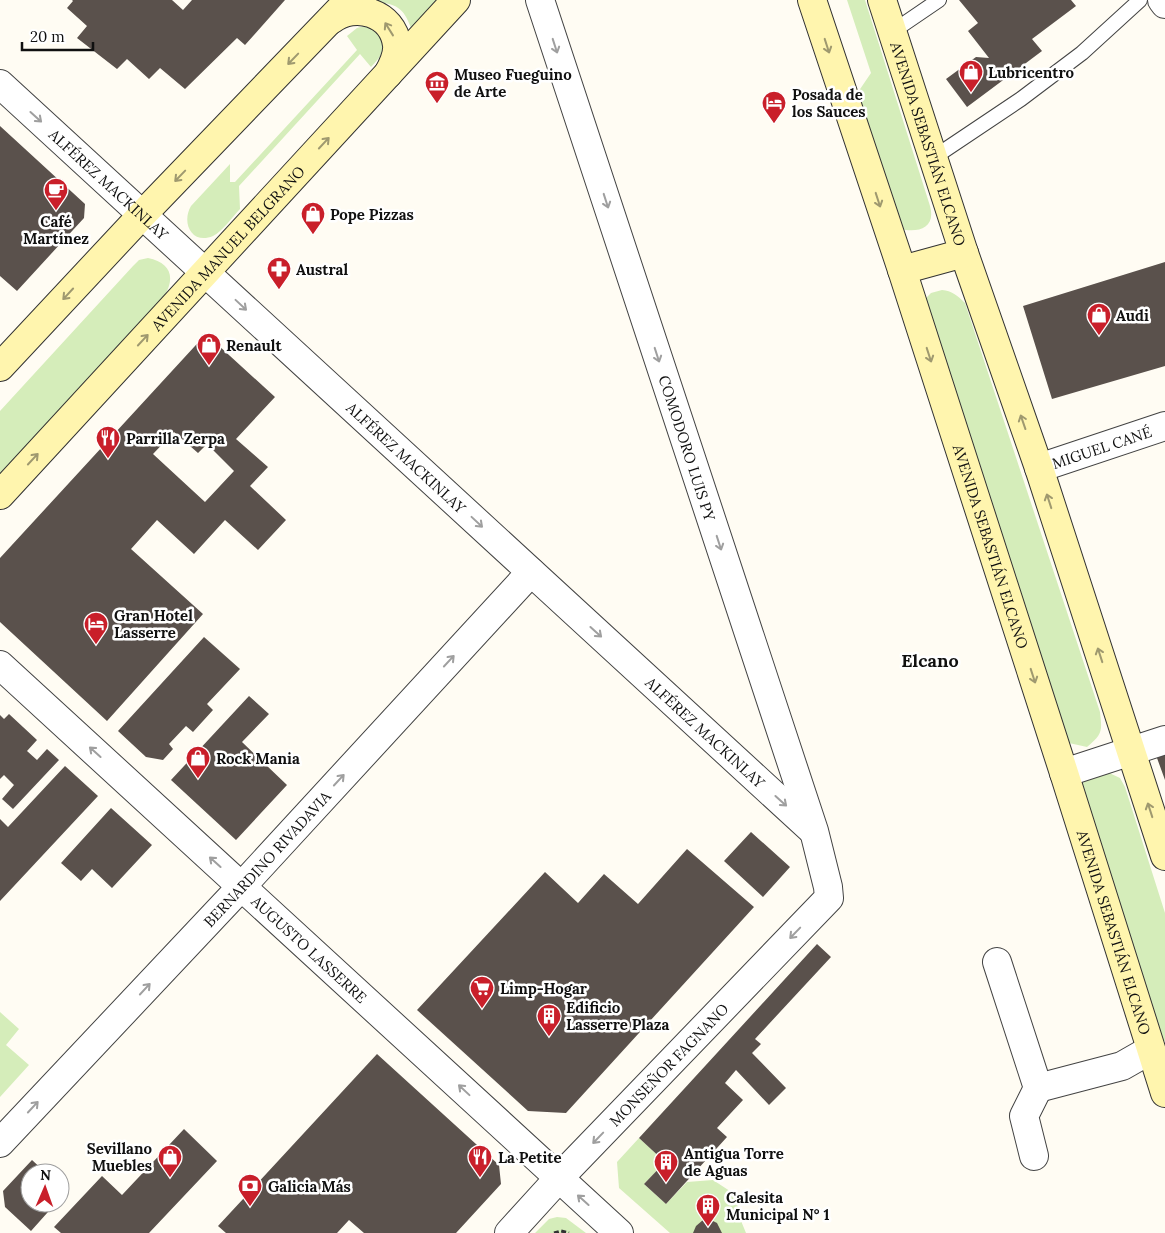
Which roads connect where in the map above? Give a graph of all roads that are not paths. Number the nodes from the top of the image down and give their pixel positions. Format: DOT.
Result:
graph roads {
  1 [pos="349,0"];
  2 [pos="456,0"];
  3 [pos="540,0"];
  4 [pos="812,0"];
  5 [pos="882,0"];
  6 [pos="939,0"];
  7 [pos="1140,0"];
  8 [pos="1162,0"];
  9 [pos="1165,4"];
  10 [pos="326,24"];
  11 [pos="892,32"];
  12 [pos="388,74"];
  13 [pos="0,84"];
  14 [pos="933,158"];
  15 [pos="142,215"];
  16 [pos="964,252"];
  17 [pos="902,270"];
  18 [pos="205,272"];
  19 [pos="0,367"];
  20 [pos="1165,426"];
  21 [pos="1039,468"];
  22 [pos="0,495"];
  23 [pos="531,572"];
  24 [pos="0,665"];
  25 [pos="1165,740"];
  26 [pos="1131,751"];
  27 [pos="1064,773"];
  28 [pos="814,831"];
  29 [pos="1165,856"];
  30 [pos="242,886"];
  31 [pos="829,898"];
  32 [pos="997,962"];
  33 [pos="1150,1050"];
  34 [pos="1038,1088"];
  35 [pos="1165,1093"];
  36 [pos="0,1143"];
  37 [pos="1034,1156"];
  38 [pos="559,1178"];
  39 [pos="510,1233"];
  40 [pos="619,1233"];
  1 -- 10 [label="main road"];
  2 -- 12 [label="main road, AVENIDA MANUEL BELGRANO"];
  3 -- 28 [label="street, COMODORO LUIS PY, one-way"];
  4 -- 17 [label="main road, AVENIDA SEBASTIÁN ELCANO, one-way"];
  5 -- 11 [label="main road, AVENIDA SEBASTIÁN ELCANO"];
  6 -- 11 [label="lane"];
  7 -- 14 [label="lane"];
  8 -- 9 [label="street"];
  12 -- 10 [label="main road, one-way"];
  10 -- 15 [label="main road, one-way"];
  11 -- 14 [label="main road, AVENIDA SEBASTIÁN ELCANO"];
  18 -- 12 [label="main road, AVENIDA MANUEL BELGRANO, one-way"];
  13 -- 15 [label="street, ALFÉREZ MACKINLAY, one-way"];
  14 -- 16 [label="main road, AVENIDA SEBASTIÁN ELCANO"];
  15 -- 18 [label="street, ALFÉREZ MACKINLAY"];
  15 -- 19 [label="main road, one-way"];
  16 -- 17 [label="main road"];
  21 -- 16 [label="main road, AVENIDA SEBASTIÁN ELCANO, one-way"];
  17 -- 27 [label="main road, AVENIDA SEBASTIÁN ELCANO, one-way"];
  22 -- 18 [label="main road, AVENIDA MANUEL BELGRANO, one-way"];
  18 -- 23 [label="street, ALFÉREZ MACKINLAY, one-way"];
  20 -- 21 [label="street, MIGUEL CANÉ"];
  26 -- 21 [label="main road, AVENIDA SEBASTIÁN ELCANO, one-way"];
  23 -- 28 [label="street, ALFÉREZ MACKINLAY, one-way"];
  30 -- 23 [label="street, BERNARDINO RIVADAVIA, one-way"];
  30 -- 24 [label="street, AUGUSTO LASSERRE, one-way"];
  25 -- 26 [label="street"];
  26 -- 27 [label="street"];
  29 -- 26 [label="main road, AVENIDA SEBASTIÁN ELCANO, one-way"];
  27 -- 33 [label="main road, AVENIDA SEBASTIÁN ELCANO"];
  28 -- 31 [label="street, COMODORO LUIS PY"];
  36 -- 30 [label="street, BERNARDINO RIVADAVIA, one-way"];
  38 -- 30 [label="street, AUGUSTO LASSERRE, one-way"];
  31 -- 38 [label="street, MONSEÑOR FAGNANO, one-way"];
  32 -- 34 [label="street"];
  33 -- 34 [label="street"];
  33 -- 35 [label="main road, AVENIDA SEBASTIÁN ELCANO"];
  34 -- 37 [label="street"];
  38 -- 39 [label="street, MONSEÑOR FAGNANO"];
  40 -- 38 [label="street, AUGUSTO LASSERRE, one-way"];
}
